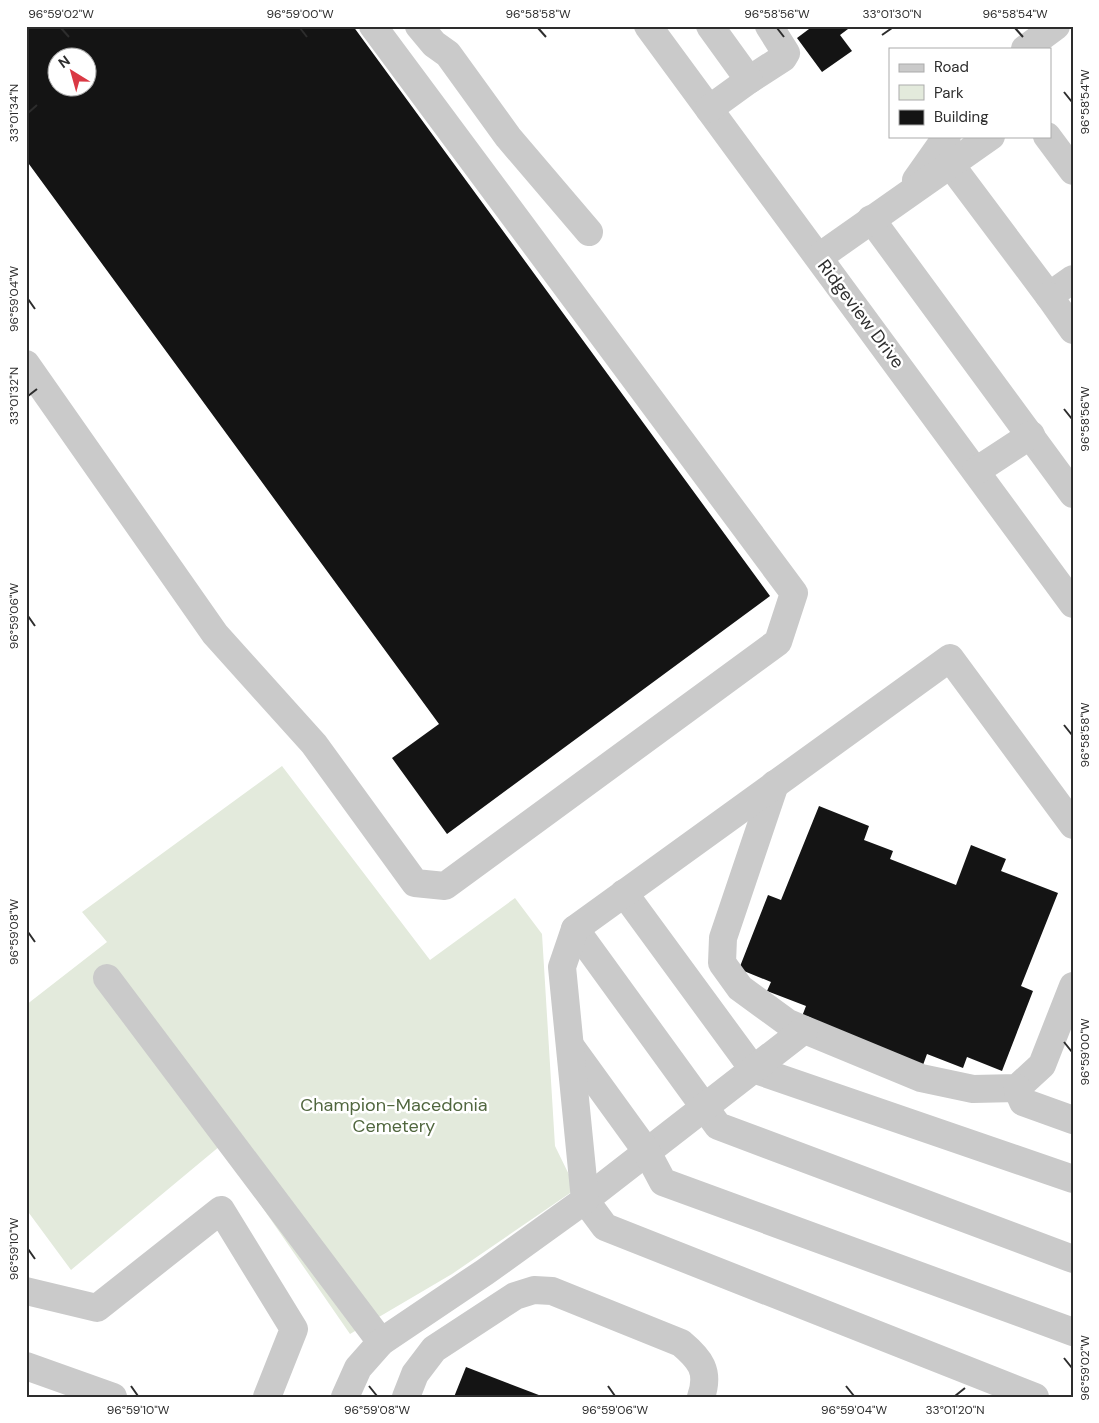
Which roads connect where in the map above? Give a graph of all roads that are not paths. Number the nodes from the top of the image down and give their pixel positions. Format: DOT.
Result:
graph roads {
  1 [pos="373,26"];
  2 [pos="419,26"];
  3 [pos="648,26"];
  4 [pos="710,26"];
  5 [pos="769,26"];
  6 [pos="1056,26"];
  7 [pos="1026,48"];
  8 [pos="749,80"];
  9 [pos="709,109"];
  10 [pos="946,138"];
  11 [pos="988,138"];
  12 [pos="1049,138"];
  13 [pos="950,164"];
  14 [pos="1073,171"];
  15 [pos="907,194"];
  16 [pos="871,218"];
  17 [pos="589,232"];
  18 [pos="819,257"];
  19 [pos="1073,279"];
  20 [pos="1049,296"];
  21 [pos="1073,330"];
  22 [pos="26,364"];
  23 [pos="1030,435"];
  24 [pos="976,470"];
  25 [pos="1073,494"];
  26 [pos="1073,604"];
  27 [pos="775,784"];
  28 [pos="1073,825"];
  29 [pos="624,893"];
  30 [pos="575,929"];
  31 [pos="108,978"];
  32 [pos="1073,986"];
  33 [pos="804,1030"];
  34 [pos="570,1046"];
  35 [pos="1062,1048"];
  36 [pos="754,1069"];
  37 [pos="1017,1088"];
  38 [pos="703,1108"];
  39 [pos="1073,1120"];
  40 [pos="646,1152"];
  41 [pos="1073,1180"];
  42 [pos="585,1200"];
  43 [pos="1073,1259"];
  44 [pos="485,1272"];
  45 [pos="26,1291"];
  46 [pos="504,1303"];
  47 [pos="1073,1332"];
  48 [pos="381,1342"];
  49 [pos="26,1366"];
  50 [pos="113,1397"];
  51 [pos="267,1397"];
  52 [pos="345,1397"];
  53 [pos="406,1397"];
  54 [pos="701,1397"];
  55 [pos="1035,1397"];
  1 -- 22 [label="street"];
  2 -- 17 [label="street"];
  3 -- 9 [label="street, Ridgeview Drive"];
  4 -- 8 [label="street"];
  5 -- 8 [label="street"];
  6 -- 7 [label="street"];
  8 -- 9 [label="street"];
  9 -- 18 [label="street, Ridgeview Drive"];
  10 -- 15 [label="street"];
  11 -- 13 [label="street"];
  12 -- 14 [label="street"];
  13 -- 15 [label="street"];
  13 -- 20 [label="street"];
  15 -- 16 [label="street"];
  16 -- 18 [label="street"];
  16 -- 23 [label="street"];
  18 -- 24 [label="street, Ridgeview Drive"];
  19 -- 20 [label="street"];
  20 -- 21 [label="street"];
  23 -- 24 [label="street"];
  23 -- 25 [label="street"];
  24 -- 26 [label="street, Ridgeview Drive"];
  27 -- 28 [label="street"];
  27 -- 29 [label="street"];
  27 -- 33 [label="street"];
  29 -- 30 [label="street"];
  29 -- 36 [label="street"];
  30 -- 34 [label="street"];
  30 -- 38 [label="street"];
  31 -- 48 [label="street"];
  32 -- 35 [label="street"];
  33 -- 36 [label="street"];
  33 -- 37 [label="street"];
  34 -- 40 [label="street"];
  34 -- 42 [label="street"];
  35 -- 37 [label="street"];
  36 -- 38 [label="street"];
  36 -- 41 [label="street"];
  37 -- 39 [label="street"];
  38 -- 40 [label="street"];
  38 -- 43 [label="street"];
  40 -- 42 [label="street"];
  40 -- 47 [label="street"];
  42 -- 44 [label="street"];
  42 -- 55 [label="street"];
  44 -- 46 [label="street"];
  44 -- 48 [label="street"];
  45 -- 51 [label="street"];
  46 -- 53 [label="street"];
  46 -- 54 [label="street"];
  48 -- 52 [label="street"];
  49 -- 50 [label="street"];
}
